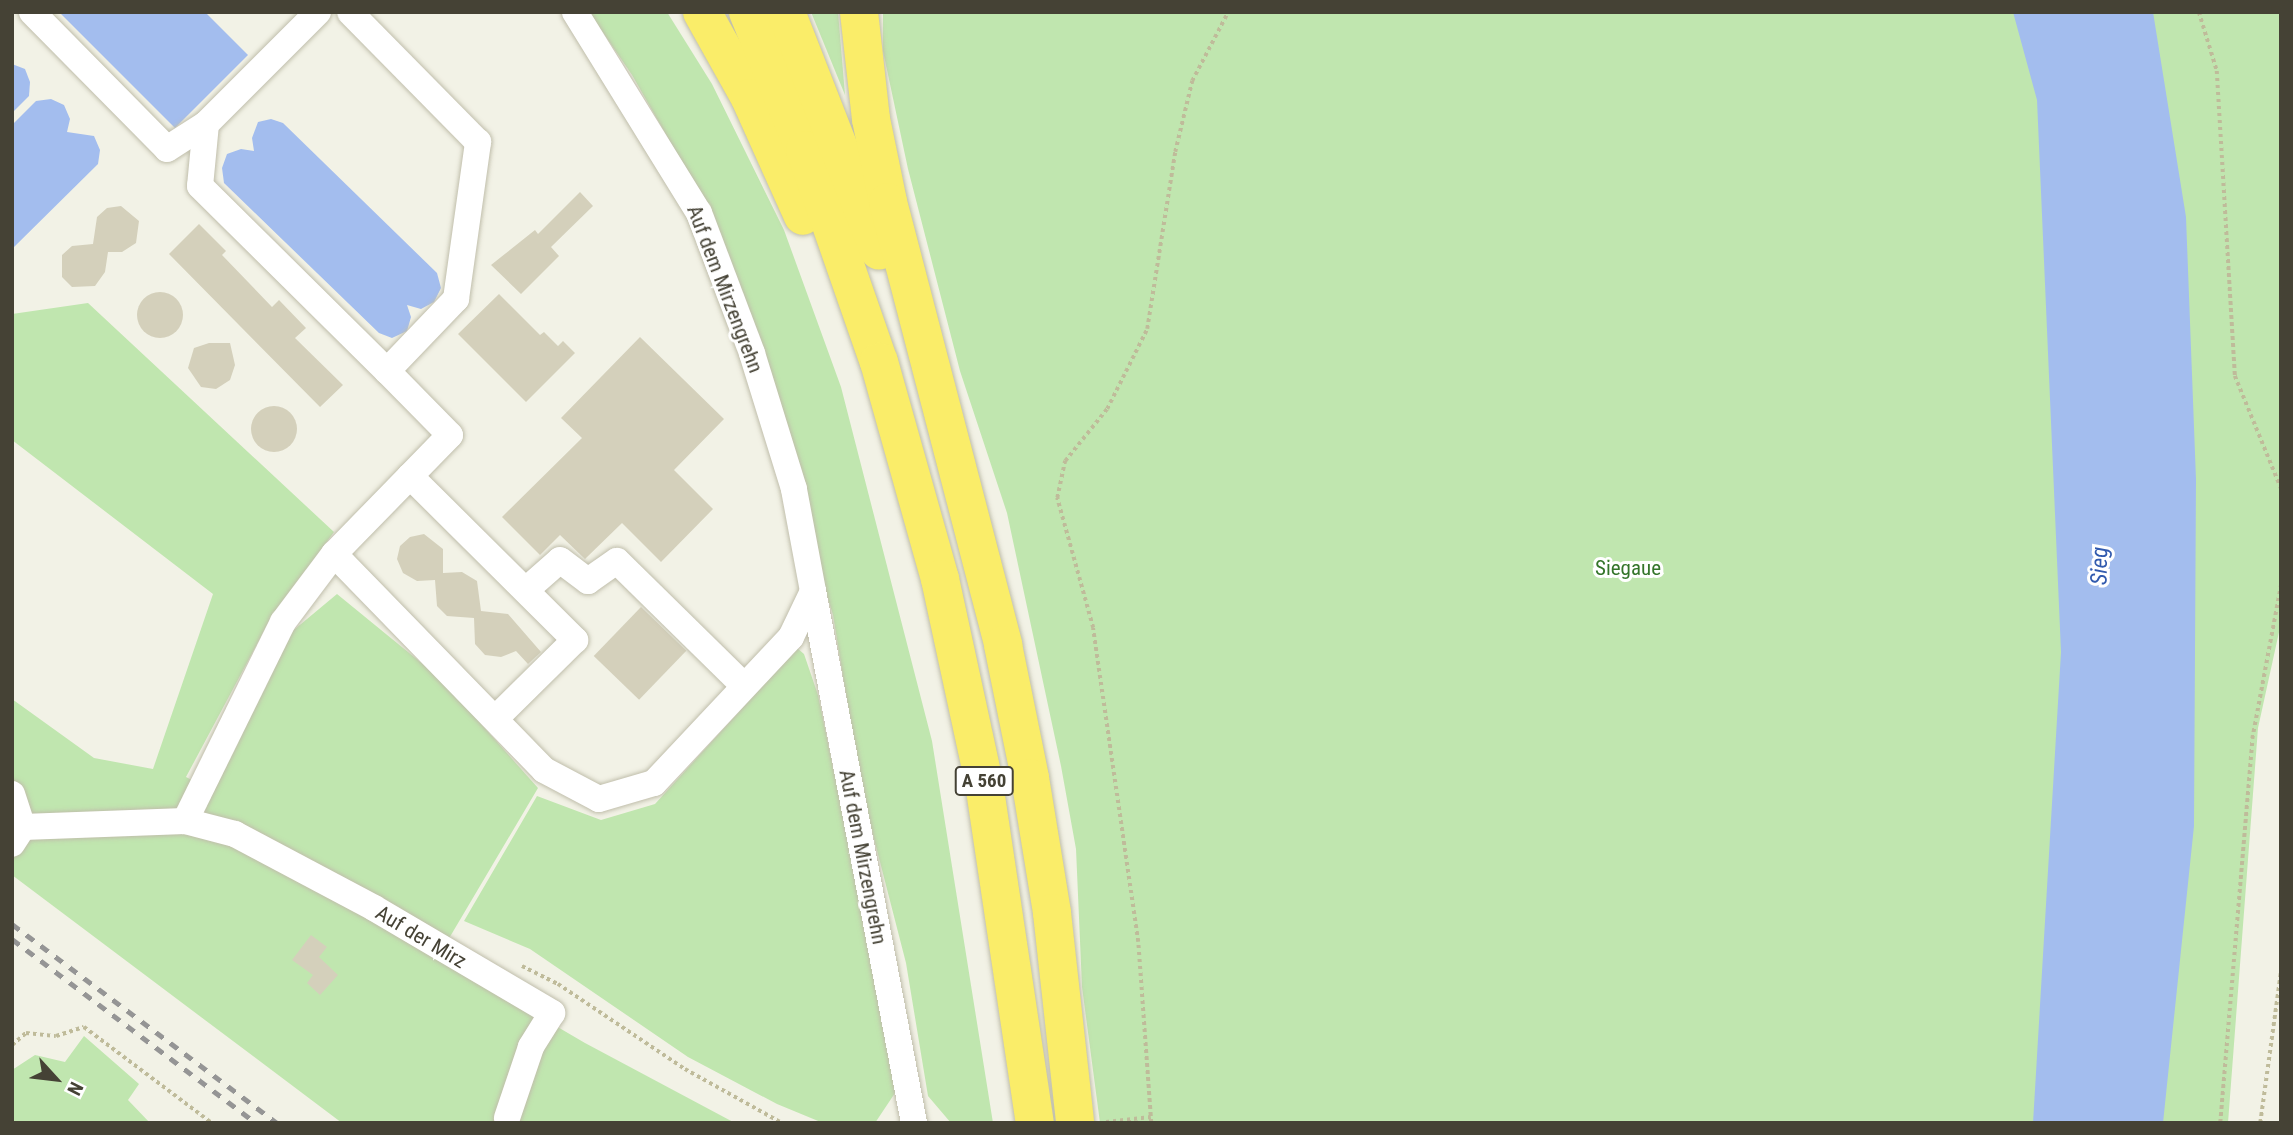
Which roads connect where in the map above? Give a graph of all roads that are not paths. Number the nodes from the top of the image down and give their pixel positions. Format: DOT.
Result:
graph roads {
  1 [pos="33,12"];
  2 [pos="318,12"];
  3 [pos="350,12"];
  4 [pos="575,12"];
  5 [pos="702,12"];
  6 [pos="748,12"];
  7 [pos="786,12"];
  8 [pos="859,12"];
  9 [pos="206,124"];
  10 [pos="387,370"];
  11 [pos="931,383"];
  12 [pos="410,476"];
  13 [pos="334,554"];
  14 [pos="940,579"];
  15 [pos="526,590"];
  16 [pos="813,591"];
  17 [pos="744,686"];
  18 [pos="496,718"];
  19 [pos="12,794"];
  20 [pos="184,821"];
  21 [pos="18,835"];
  22 [pos="507,1118"];
  23 [pos="914,1123"];
  24 [pos="1035,1123"];
  25 [pos="1075,1123"];
  1 -- 9 [label="street"];
  2 -- 9 [label="street"];
  3 -- 10 [label="street"];
  4 -- 16 [label="street, Auf dem Mirzengrehn"];
  5 -- 14 [label="highway"];
  6 -- 14 [label="highway"];
  7 -- 11 [label="highway"];
  8 -- 11 [label="highway"];
  9 -- 10 [label="street"];
  10 -- 12 [label="street"];
  11 -- 25 [label="highway"];
  12 -- 13 [label="street"];
  12 -- 15 [label="street"];
  13 -- 18 [label="street"];
  13 -- 20 [label="street"];
  14 -- 24 [label="highway, A 560"];
  15 -- 17 [label="street"];
  15 -- 18 [label="street"];
  16 -- 17 [label="street"];
  16 -- 23 [label="street, Auf dem Mirzengrehn"];
  17 -- 18 [label="street"];
  19 -- 21 [label="street, Auf der Mirz"];
  20 -- 21 [label="street, Auf der Mirz"];
  20 -- 22 [label="street, Auf der Mirz"];
}
